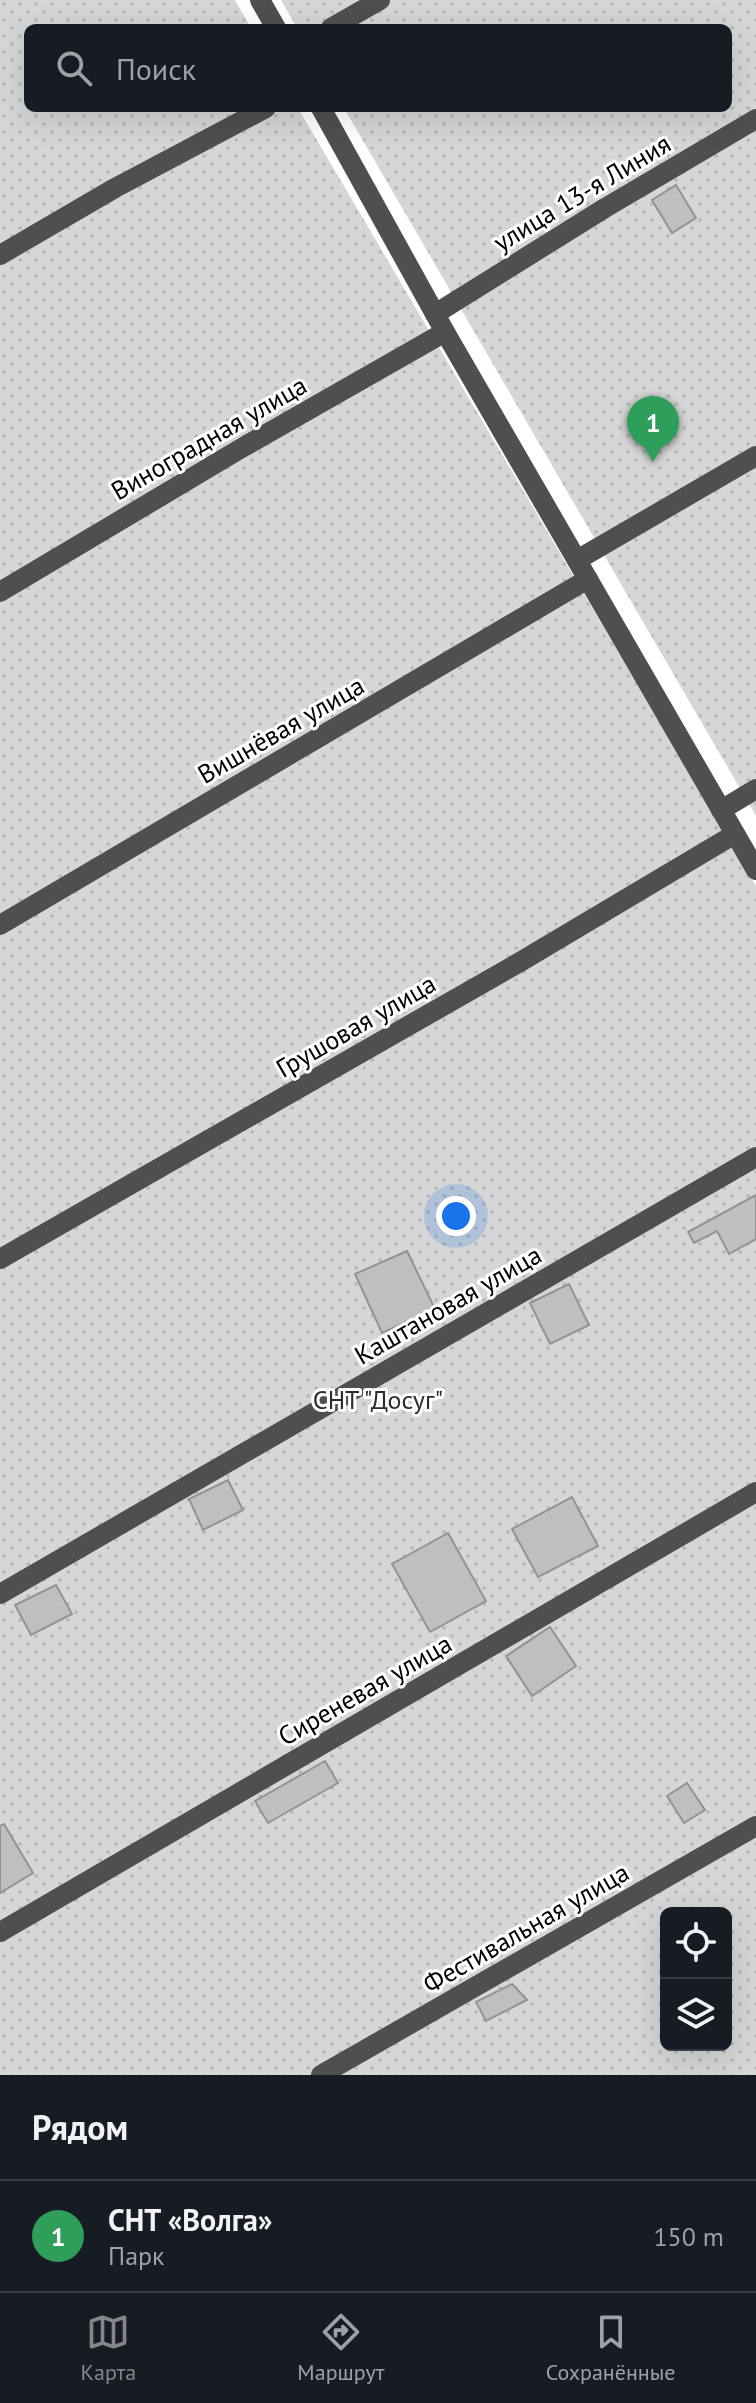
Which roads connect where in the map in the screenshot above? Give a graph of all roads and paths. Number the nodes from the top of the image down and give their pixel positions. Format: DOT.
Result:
graph roads {
  1 [pos="260,0"];
  2 [pos="380,0"];
  3 [pos="274,24"];
  4 [pos="338,24"];
  5 [pos="258,112"];
  6 [pos="323,112"];
  7 [pos="756,119"];
  8 [pos="0,255"];
  9 [pos="440,323"];
  10 [pos="756,456"];
  11 [pos="577,560"];
  12 [pos="588,579"];
  13 [pos="0,592"];
  14 [pos="756,789"];
  15 [pos="721,810"];
  16 [pos="735,834"];
  17 [pos="756,870"];
  18 [pos="0,925"];
  19 [pos="756,1157"];
  20 [pos="0,1259"];
  21 [pos="756,1492"];
  22 [pos="0,1594"];
  23 [pos="756,1826"];
  24 [pos="0,1932"];
  25 [pos="321,2075"];
  1 -- 3 [label="street"];
  2 -- 4 [label="street"];
  5 -- 8 [label="street"];
  6 -- 9 [label="street"];
  7 -- 9 [label="street, улица 13-я Линия"];
  9 -- 11 [label="street"];
  9 -- 13 [label="street, Виноградная улица"];
  10 -- 11 [label="street"];
  11 -- 12 [label="street"];
  12 -- 15 [label="street"];
  12 -- 18 [label="street, Вишнёвая улица"];
  14 -- 15 [label="street"];
  15 -- 16 [label="street"];
  16 -- 17 [label="street"];
  16 -- 20 [label="street, Грушовая улица"];
  19 -- 22 [label="street, Каштановая улица"];
  21 -- 24 [label="street, Сиреневая улица"];
  23 -- 25 [label="street, Фестивальная улица"];
}
